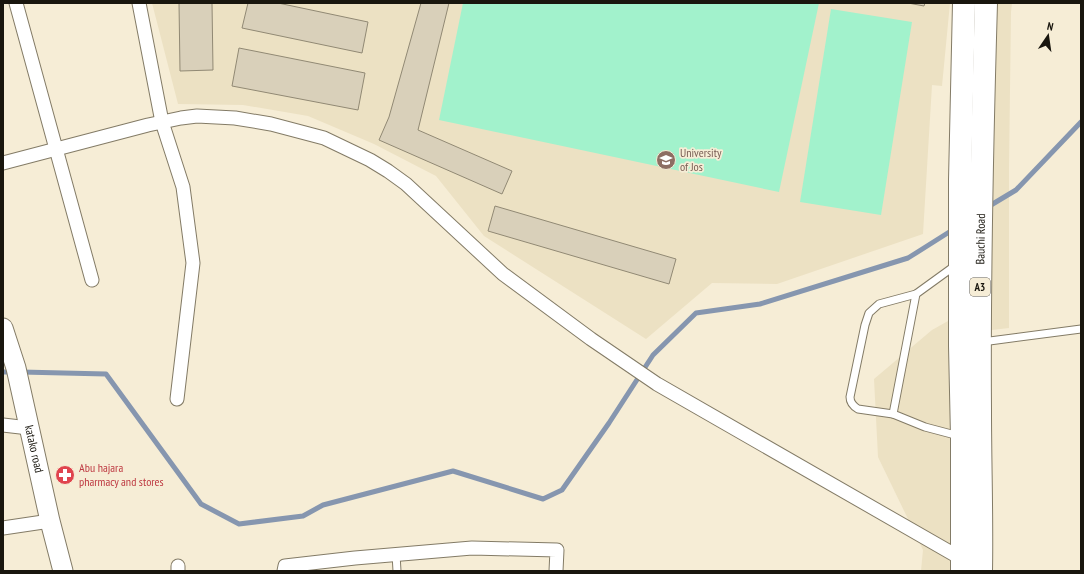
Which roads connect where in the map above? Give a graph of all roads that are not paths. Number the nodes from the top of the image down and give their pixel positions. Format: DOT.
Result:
graph roads {
  1 [pos="16,3"];
  2 [pos="139,3"];
  3 [pos="964,3"];
  4 [pos="986,3"];
  5 [pos="162,122"];
  6 [pos="56,149"];
  7 [pos="3,163"];
  8 [pos="960,263"];
  9 [pos="92,280"];
  10 [pos="916,294"];
  11 [pos="3,328"];
  12 [pos="1081,329"];
  13 [pos="980,343"];
  14 [pos="177,399"];
  15 [pos="893,414"];
  16 [pos="3,425"];
  17 [pos="29,428"];
  18 [pos="962,437"];
  19 [pos="50,521"];
  20 [pos="3,528"];
  21 [pos="396,554"];
  22 [pos="972,565"];
  23 [pos="63,571"];
  24 [pos="284,571"];
  25 [pos="397,571"];
  26 [pos="556,571"];
  1 -- 6 [label="street"];
  2 -- 5 [label="street"];
  3 -- 8 [label="highway, Bauchi Road / A3"];
  4 -- 13 [label="highway, Bauchi Road / A3"];
  5 -- 6 [label="street"];
  5 -- 14 [label="street"];
  5 -- 22 [label="street"];
  6 -- 7 [label="street"];
  6 -- 9 [label="street"];
  8 -- 10 [label="lane"];
  8 -- 18 [label="highway, Bauchi Road / A3"];
  10 -- 15 [label="lane"];
  10 -- 15 [label="lane"];
  11 -- 17 [label="street, katako road"];
  12 -- 13 [label="lane"];
  13 -- 22 [label="highway, Bauchi Road / A3"];
  15 -- 18 [label="lane"];
  16 -- 17 [label="street"];
  17 -- 19 [label="street, katako road"];
  18 -- 22 [label="highway, Bauchi Road / A3"];
  19 -- 20 [label="street"];
  19 -- 23 [label="street, katako road"];
  21 -- 24 [label="street"];
  21 -- 25 [label="lane"];
  21 -- 26 [label="street"];
}
